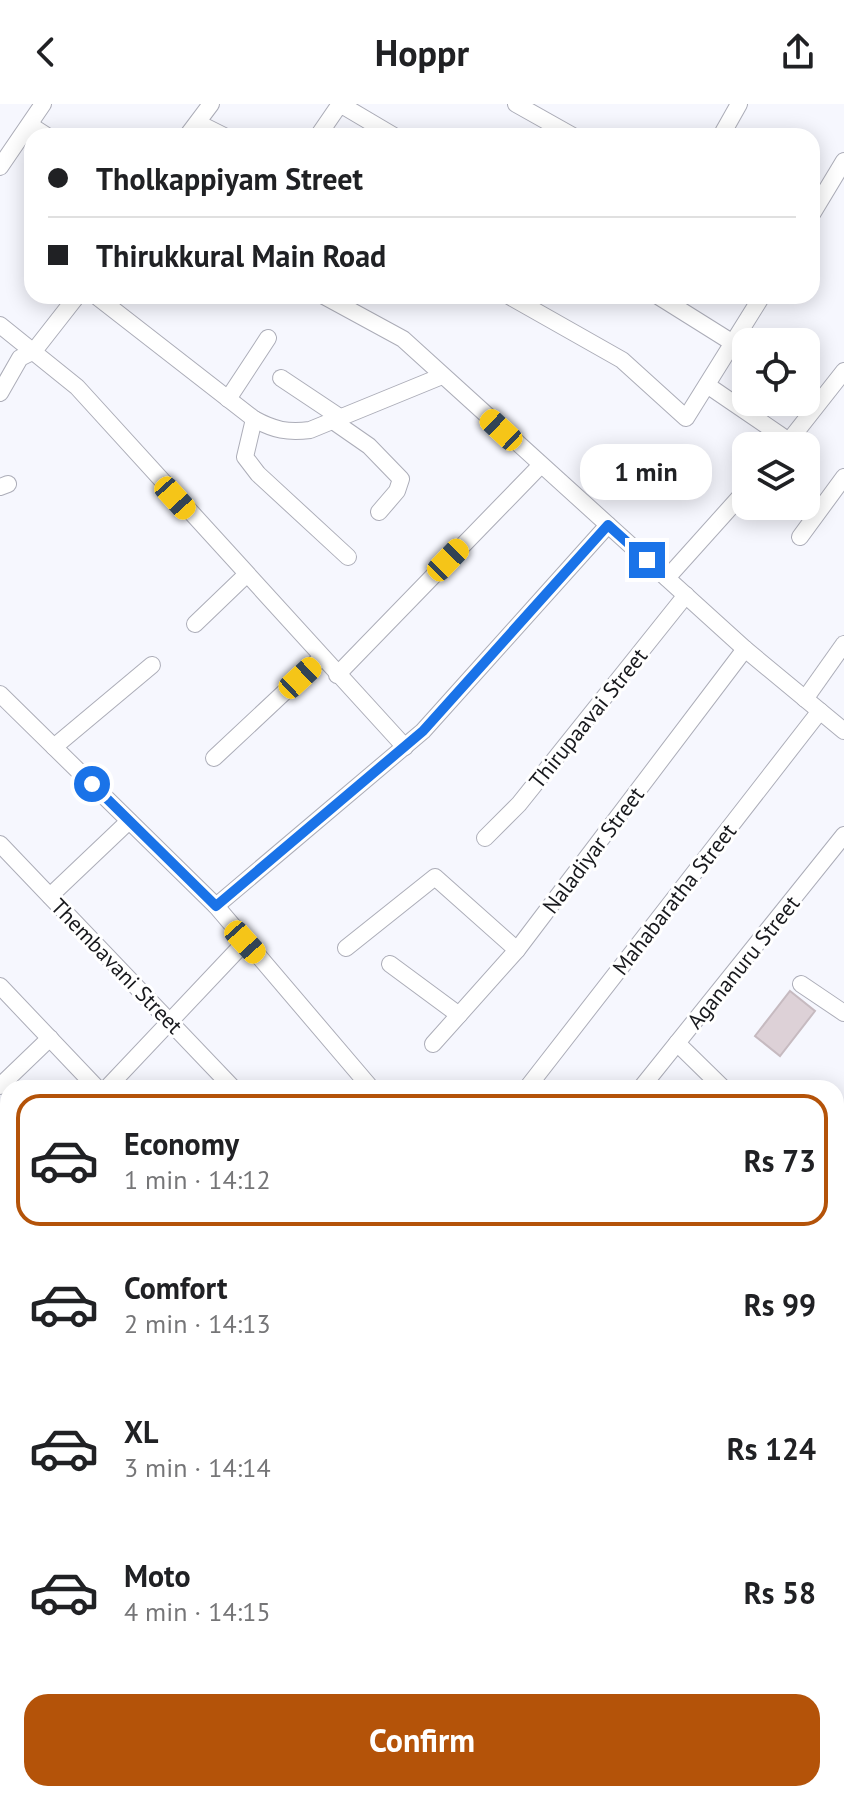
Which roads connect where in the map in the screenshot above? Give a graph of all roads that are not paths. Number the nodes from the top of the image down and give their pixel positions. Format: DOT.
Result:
graph roads {
  1 [pos="43,104"];
  2 [pos="211,104"];
  3 [pos="516,104"];
  4 [pos="739,104"];
  5 [pos="30,125"];
  6 [pos="28,128"];
  7 [pos="35,128"];
  8 [pos="194,128"];
  9 [pos="324,128"];
  10 [pos="380,128"];
  11 [pos="559,128"];
  12 [pos="726,128"];
  13 [pos="24,133"];
  14 [pos="844,161"];
  15 [pos="0,167"];
  16 [pos="820,201"];
  17 [pos="71,304"];
  18 [pos="106,304"];
  19 [pos="339,304"];
  20 [pos="523,304"];
  21 [pos="671,304"];
  22 [pos="757,304"];
  23 [pos="0,325"];
  24 [pos="742,328"];
  25 [pos="268,338"];
  26 [pos="732,342"];
  27 [pos="732,345"];
  28 [pos="34,351"];
  29 [pos="844,371"];
  30 [pos="442,376"];
  31 [pos="281,378"];
  32 [pos="707,385"];
  33 [pos="0,393"];
  34 [pos="228,399"];
  35 [pos="254,419"];
  36 [pos="337,419"];
  37 [pos="771,432"];
  38 [pos="796,432"];
  39 [pos="540,466"];
  40 [pos="844,477"];
  41 [pos="732,506"];
  42 [pos="379,512"];
  43 [pos="608,525"];
  44 [pos="800,537"];
  45 [pos="348,557"];
  46 [pos="246,575"];
  47 [pos="667,578"];
  48 [pos="686,595"];
  49 [pos="195,624"];
  50 [pos="844,644"];
  51 [pos="745,649"];
  52 [pos="322,657"];
  53 [pos="152,665"];
  54 [pos="337,675"];
  55 [pos="0,694"];
  56 [pos="805,699"];
  57 [pos="820,711"];
  58 [pos="844,731"];
  59 [pos="54,747"];
  60 [pos="405,747"];
  61 [pos="214,758"];
  62 [pos="129,821"];
  63 [pos="844,835"];
  64 [pos="485,838"];
  65 [pos="0,844"];
  66 [pos="50,896"];
  67 [pos="216,906"];
  68 [pos="245,942"];
  69 [pos="346,948"];
  70 [pos="517,950"];
  71 [pos="390,964"];
  72 [pos="801,984"];
  73 [pos="0,986"];
  74 [pos="844,1013"];
  75 [pos="459,1015"];
  76 [pos="170,1022"];
  77 [pos="50,1038"];
  78 [pos="677,1043"];
  79 [pos="433,1044"];
  80 [pos="6,1080"];
  81 [pos="89,1080"];
  82 [pos="115,1080"];
  83 [pos="225,1080"];
  84 [pos="364,1080"];
  85 [pos="533,1080"];
  86 [pos="647,1080"];
  87 [pos="715,1080"];
  1 -- 5 [label="street"];
  2 -- 8 [label="street"];
  3 -- 11 [label="street"];
  4 -- 12 [label="street"];
  5 -- 6 [label="street"];
  5 -- 7 [label="street"];
  9 -- 10 [label="street"];
  13 -- 15 [label="street"];
  14 -- 16 [label="street"];
  17 -- 28 [label="street"];
  18 -- 34 [label="street"];
  19 -- 30 [label="street"];
  20 -- 32 [label="street"];
  21 -- 26 [label="street"];
  22 -- 24 [label="street"];
  23 -- 28 [label="street"];
  25 -- 34 [label="street"];
  27 -- 32 [label="street"];
  28 -- 33 [label="street"];
  28 -- 46 [label="street"];
  29 -- 38 [label="street"];
  30 -- 36 [label="street"];
  30 -- 39 [label="street"];
  31 -- 36 [label="street"];
  32 -- 37 [label="street"];
  34 -- 35 [label="street"];
  35 -- 36 [label="street"];
  35 -- 45 [label="street"];
  36 -- 42 [label="street"];
  39 -- 43 [label="street"];
  39 -- 54 [label="street"];
  40 -- 44 [label="street"];
  41 -- 47 [label="street"];
  43 -- 47 [label="street"];
  43 -- 60 [label="street"];
  46 -- 49 [label="street"];
  46 -- 52 [label="street"];
  47 -- 48 [label="street"];
  48 -- 51 [label="street"];
  48 -- 64 [label="street, Thirupaavai Street"];
  50 -- 56 [label="street"];
  51 -- 56 [label="street"];
  51 -- 70 [label="street, Naladiyar Street"];
  52 -- 54 [label="street"];
  52 -- 61 [label="street"];
  53 -- 59 [label="street"];
  54 -- 60 [label="street"];
  55 -- 59 [label="street"];
  56 -- 57 [label="street"];
  57 -- 58 [label="street"];
  57 -- 85 [label="street, Mahabaratha Street"];
  59 -- 62 [label="street"];
  60 -- 67 [label="street"];
  62 -- 66 [label="street"];
  62 -- 67 [label="street"];
  63 -- 78 [label="street, Agananuru Street"];
  65 -- 66 [label="street, Thembavani Street"];
  66 -- 76 [label="street, Thembavani Street"];
  67 -- 68 [label="street"];
  68 -- 76 [label="street"];
  68 -- 84 [label="street"];
  69 -- 70 [label="street"];
  70 -- 75 [label="street, Naladiyar Street"];
  71 -- 75 [label="street"];
  72 -- 74 [label="street"];
  73 -- 77 [label="street"];
  75 -- 79 [label="street, Naladiyar Street"];
  76 -- 82 [label="street"];
  76 -- 83 [label="street, Thembavani Street"];
  77 -- 80 [label="street"];
  77 -- 81 [label="street"];
  78 -- 86 [label="street, Agananuru Street"];
  78 -- 87 [label="street"];
}
